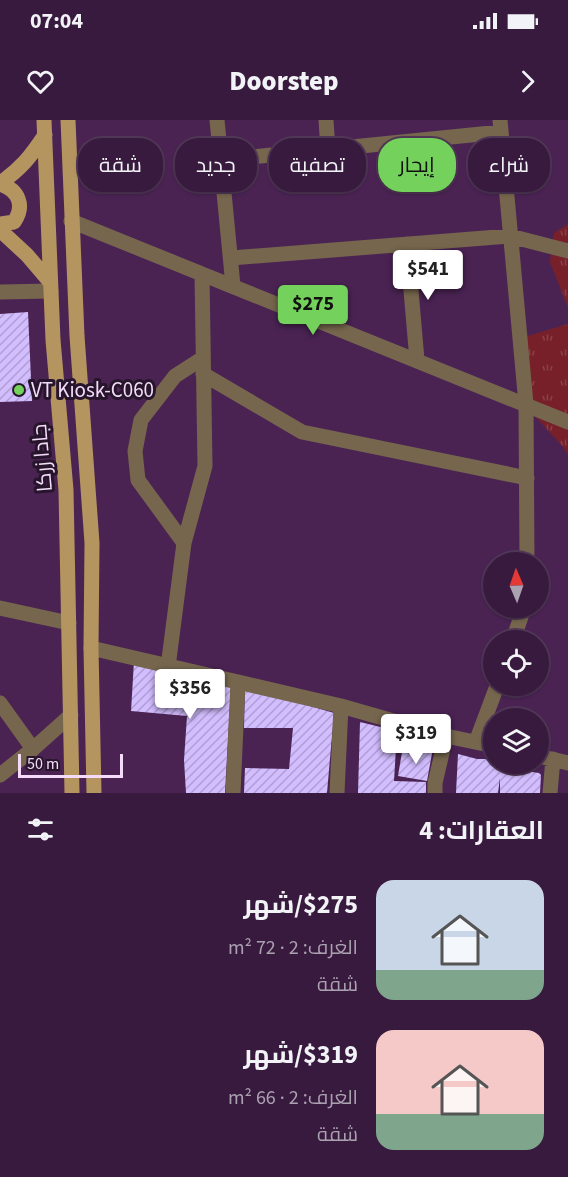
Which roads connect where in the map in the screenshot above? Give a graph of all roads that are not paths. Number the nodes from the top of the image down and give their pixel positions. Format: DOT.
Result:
graph roads {
  1 [pos="68,120"];
  2 [pos="217,120"];
  3 [pos="326,120"];
  4 [pos="500,126"];
  5 [pos="45,128"];
  6 [pos="219,138"];
  7 [pos="327,138"];
  8 [pos="366,145"];
  9 [pos="0,183"];
  10 [pos="224,192"];
  11 [pos="71,221"];
  12 [pos="0,225"];
  13 [pos="0,230"];
  14 [pos="510,236"];
  15 [pos="407,244"];
  16 [pos="568,251"];
  17 [pos="231,258"];
  18 [pos="202,274"];
  19 [pos="51,286"];
  20 [pos="233,286"];
  21 [pos="0,292"];
  22 [pos="203,358"];
  23 [pos="417,360"];
  24 [pos="203,374"];
  25 [pos="525,404"];
  26 [pos="568,422"];
  27 [pos="527,478"];
  28 [pos="184,543"];
  29 [pos="527,552"];
  30 [pos="0,608"];
  31 [pos="69,623"];
  32 [pos="91,648"];
  33 [pos="168,667"];
  34 [pos="238,682"];
  35 [pos="493,696"];
  36 [pos="0,703"];
  37 [pos="341,706"];
  38 [pos="71,715"];
  39 [pos="446,736"];
  40 [pos="476,742"];
  41 [pos="483,744"];
  42 [pos="33,749"];
  43 [pos="549,758"];
  44 [pos="568,763"];
  45 [pos="548,774"];
  46 [pos="0,775"];
  47 [pos="72,793"];
  48 [pos="94,793"];
  49 [pos="233,793"];
  50 [pos="337,793"];
  51 [pos="435,793"];
  52 [pos="550,793"];
  1 -- 11 [label="main road, جادا زرکا"];
  2 -- 6 [label="street"];
  3 -- 7 [label="street"];
  4 -- 8 [label="street"];
  4 -- 14 [label="street"];
  5 -- 9 [label="main road"];
  5 -- 19 [label="main road, جادا زرکا"];
  9 -- 12 [label="main road"];
  10 -- 17 [label="street"];
  11 -- 18 [label="street"];
  11 -- 32 [label="main road, جادا زرکا"];
  13 -- 19 [label="main road"];
  14 -- 15 [label="street"];
  14 -- 16 [label="street"];
  14 -- 25 [label="street"];
  15 -- 17 [label="street"];
  15 -- 23 [label="street"];
  17 -- 20 [label="street"];
  18 -- 20 [label="street"];
  18 -- 22 [label="street"];
  19 -- 21 [label="street"];
  19 -- 31 [label="main road, جادا زرکا"];
  20 -- 23 [label="street"];
  22 -- 24 [label="street"];
  22 -- 28 [label="street"];
  23 -- 25 [label="street"];
  24 -- 27 [label="street"];
  24 -- 28 [label="street"];
  25 -- 26 [label="street"];
  25 -- 27 [label="street"];
  27 -- 29 [label="street"];
  28 -- 33 [label="street"];
  30 -- 31 [label="street"];
  31 -- 38 [label="main road, جادا زرکا"];
  32 -- 33 [label="street"];
  32 -- 48 [label="main road, جادا زرکا"];
  33 -- 34 [label="street"];
  34 -- 37 [label="street"];
  34 -- 49 [label="street"];
  35 -- 40 [label="street"];
  36 -- 42 [label="street"];
  37 -- 39 [label="street"];
  37 -- 50 [label="street"];
  38 -- 42 [label="street"];
  38 -- 47 [label="main road, جادا زرکا"];
  39 -- 40 [label="street"];
  39 -- 51 [label="street"];
  40 -- 41 [label="street"];
  42 -- 46 [label="street"];
  43 -- 44 [label="street"];
  45 -- 52 [label="street"];
}
